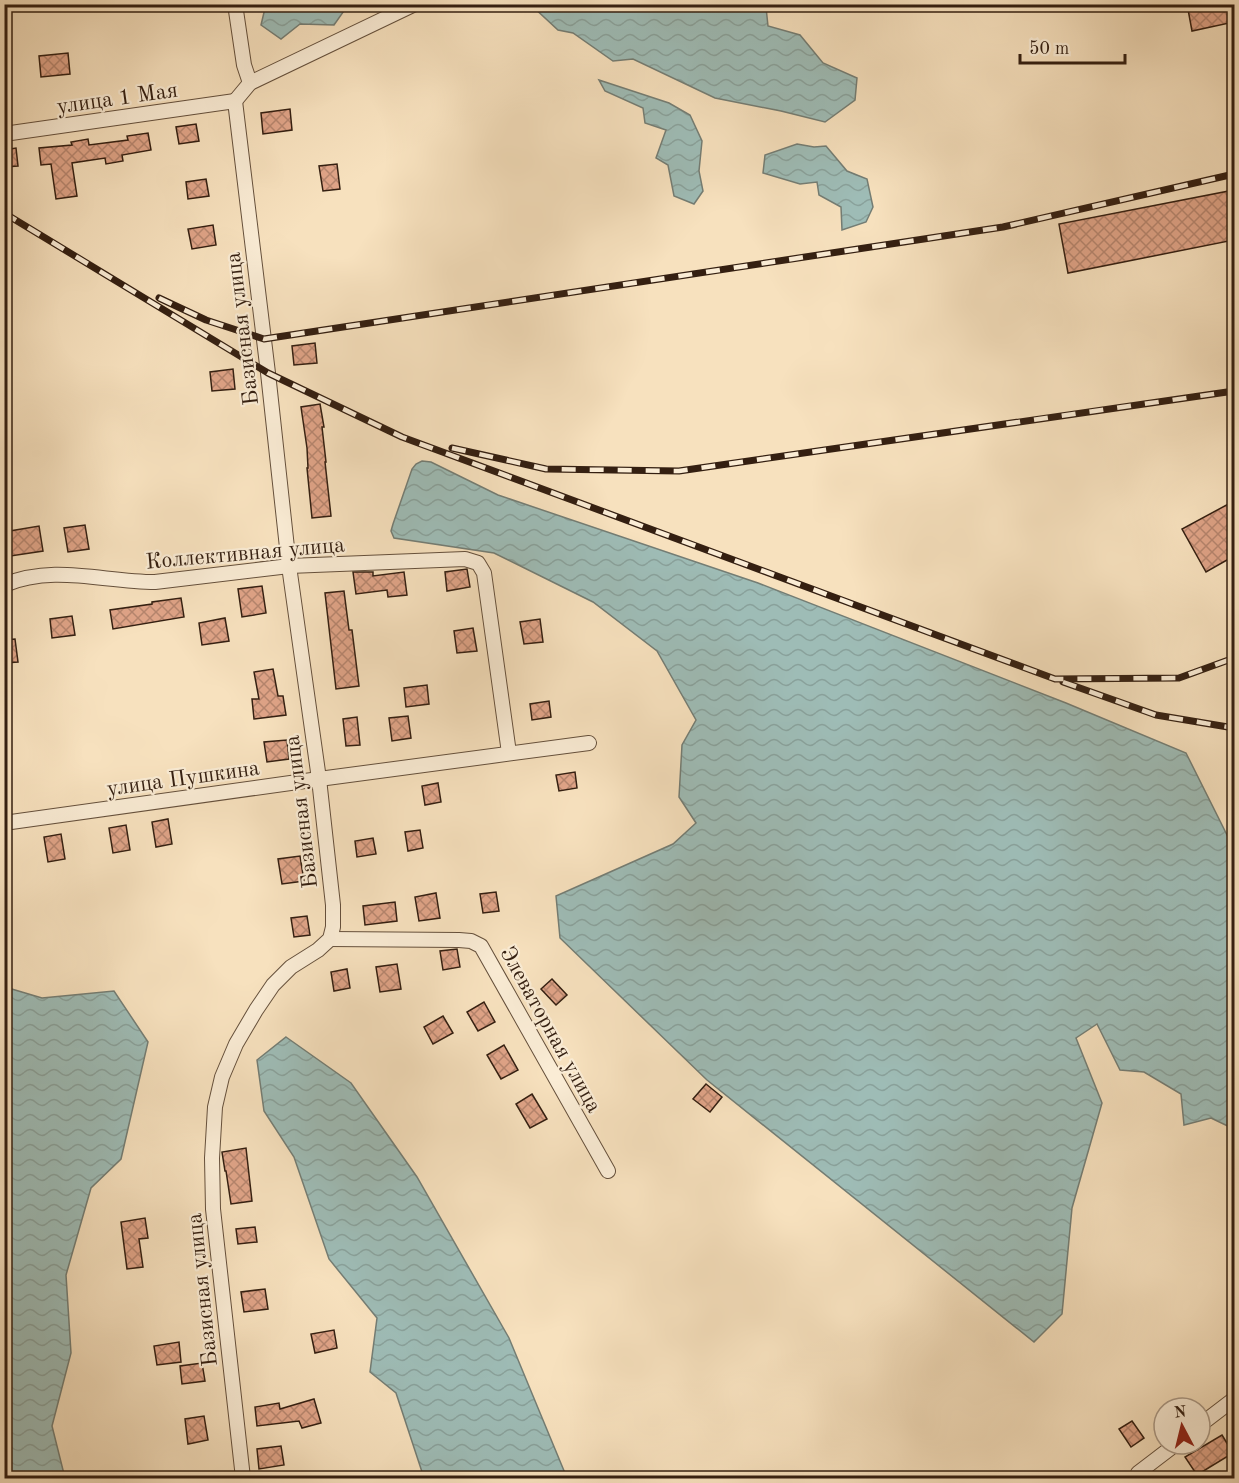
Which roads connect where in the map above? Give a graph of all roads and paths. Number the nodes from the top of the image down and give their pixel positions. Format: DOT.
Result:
graph roads {
  1 [pos="235,4"];
  2 [pos="415,4"];
  3 [pos="250,83"];
  4 [pos="235,101"];
  5 [pos="4,134"];
  6 [pos="289,566"];
  7 [pos="4,585"];
  8 [pos="589,743"];
  9 [pos="509,753"];
  10 [pos="319,779"];
  11 [pos="4,824"];
  12 [pos="330,939"];
  13 [pos="608,1171"];
  14 [pos="1234,1399"];
  15 [pos="1212,1416"];
  16 [pos="1160,1456"];
  17 [pos="1138,1473"];
  18 [pos="243,1479"];
  1 -- 3 [label="street"];
  2 -- 3 [label="street"];
  3 -- 4 [label="street"];
  4 -- 5 [label="street, улица 1 Мая"];
  4 -- 6 [label="street, Базисная улица"];
  6 -- 7 [label="street, Коллективная улица"];
  6 -- 9 [label="street, Коллективная улица"];
  6 -- 10 [label="street, Базисная улица"];
  8 -- 9 [label="street, улица Пушкина"];
  9 -- 10 [label="street, улица Пушкина"];
  10 -- 11 [label="street, улица Пушкина"];
  10 -- 12 [label="street, Базисная улица"];
  12 -- 13 [label="street, Элеваторная улица"];
  12 -- 18 [label="street, Базисная улица"];
  14 -- 15 [label="street"];
  16 -- 17 [label="street"];
}
